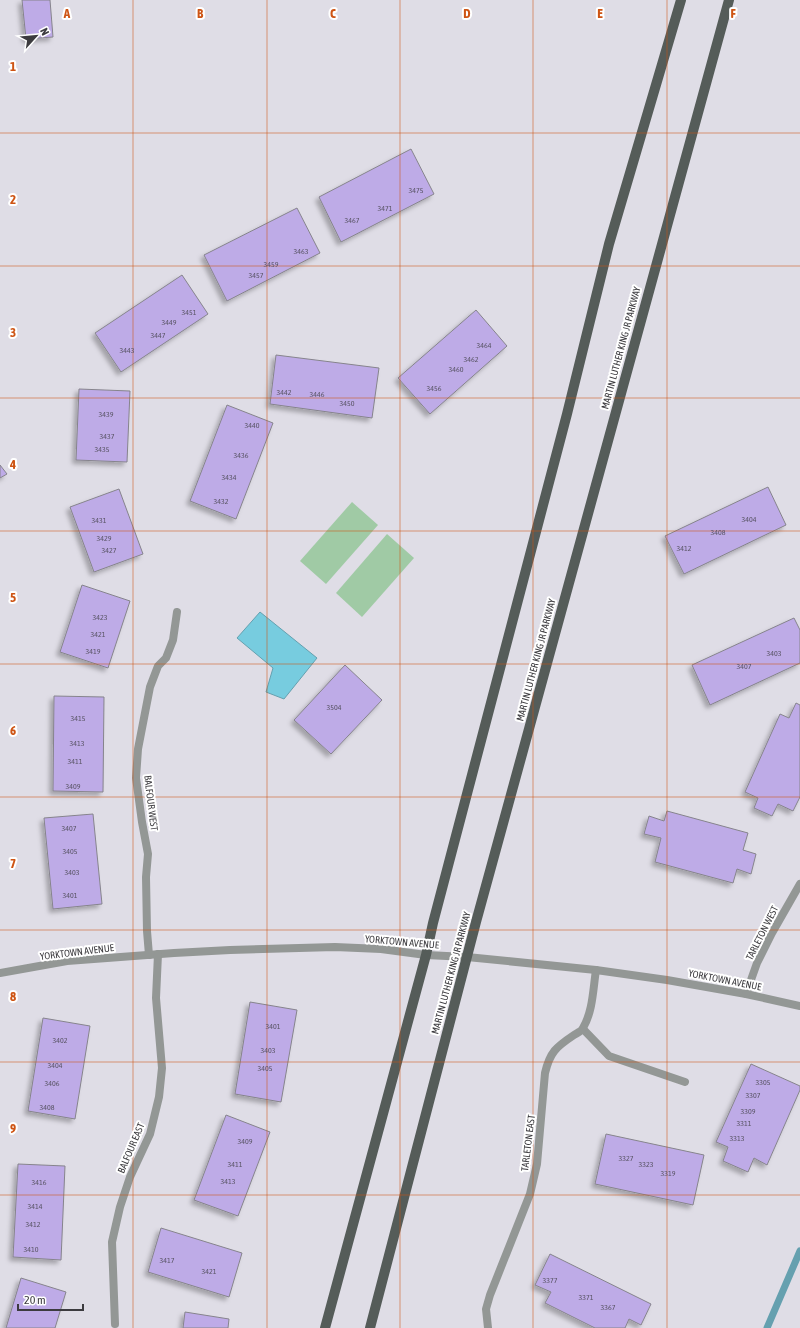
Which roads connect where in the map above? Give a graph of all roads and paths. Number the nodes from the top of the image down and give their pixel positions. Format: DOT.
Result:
graph roads {
  1 [pos="682,0"];
  2 [pos="729,0"];
  3 [pos="176,612"];
  4 [pos="800,884"];
  5 [pos="158,954"];
  6 [pos="149,955"];
  7 [pos="426,955"];
  8 [pos="467,957"];
  9 [pos="596,970"];
  10 [pos="0,973"];
  11 [pos="746,994"];
  12 [pos="800,1006"];
  13 [pos="583,1029"];
  14 [pos="685,1082"];
  15 [pos="115,1324"];
  16 [pos="325,1328"];
  17 [pos="370,1328"];
  18 [pos="488,1328"];
  1 -- 7 [label="main road"];
  2 -- 8 [label="main road, MARTIN LUTHER KING JR PARKWAY"];
  3 -- 6 [label="street, BALFOUR WEST"];
  4 -- 11 [label="street, TARLETON WEST"];
  5 -- 6 [label="street, YORKTOWN AVENUE"];
  5 -- 7 [label="street, YORKTOWN AVENUE"];
  5 -- 15 [label="street, BALFOUR EAST"];
  6 -- 10 [label="street, YORKTOWN AVENUE"];
  7 -- 8 [label="street, YORKTOWN AVENUE"];
  7 -- 16 [label="main road"];
  8 -- 9 [label="street, YORKTOWN AVENUE"];
  8 -- 17 [label="main road, MARTIN LUTHER KING JR PARKWAY"];
  9 -- 11 [label="street, YORKTOWN AVENUE"];
  9 -- 13 [label="street"];
  11 -- 12 [label="street, YORKTOWN AVENUE"];
  13 -- 14 [label="street"];
  13 -- 18 [label="street, TARLETON EAST"];
}
